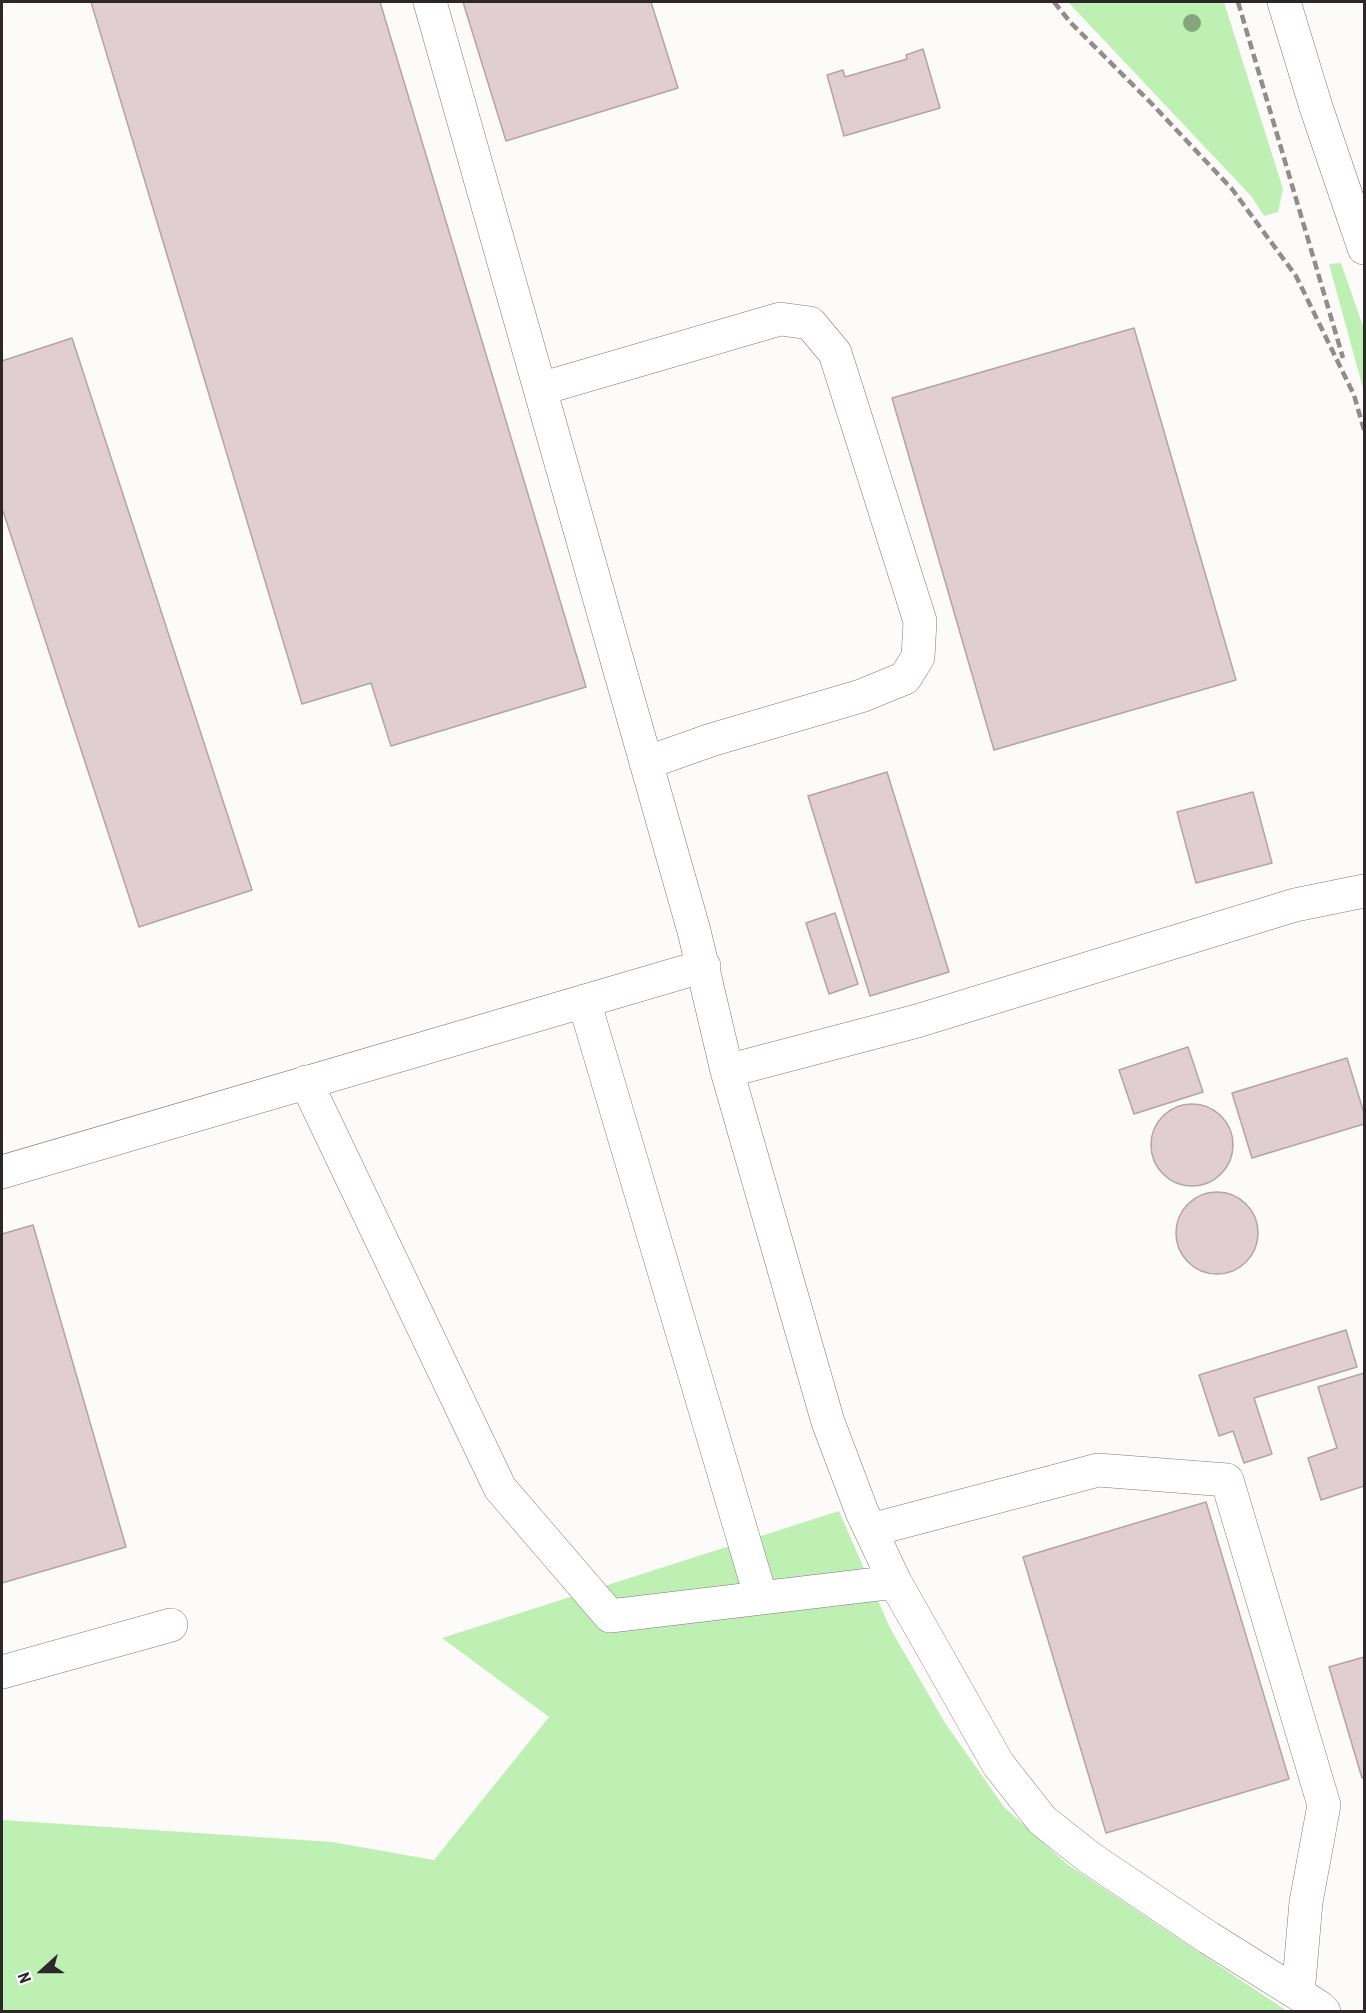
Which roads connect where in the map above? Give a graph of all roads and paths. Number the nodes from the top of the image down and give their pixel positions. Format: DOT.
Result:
graph roads {
  1 [pos="430,2"];
  2 [pos="1284,2"];
  3 [pos="1365,248"];
  4 [pos="540,389"];
  5 [pos="646,763"];
  6 [pos="1365,891"];
  7 [pos="704,966"];
  8 [pos="584,1001"];
  9 [pos="727,1071"];
  10 [pos="306,1082"];
  11 [pos="2,1173"];
  12 [pos="871,1530"];
  13 [pos="895,1582"];
  14 [pos="761,1598"];
  15 [pos="171,1625"];
  16 [pos="2,1672"];
  17 [pos="1311,2003"];
  1 -- 4 [label="lane"];
  2 -- 3 [label="lane"];
  4 -- 5 [label="lane"];
  4 -- 5 [label="lane"];
  5 -- 7 [label="lane"];
  6 -- 9 [label="lane"];
  7 -- 8 [label="lane"];
  7 -- 9 [label="lane"];
  8 -- 10 [label="lane"];
  8 -- 14 [label="lane"];
  9 -- 12 [label="lane"];
  10 -- 11 [label="lane"];
  10 -- 14 [label="lane"];
  12 -- 13 [label="lane"];
  12 -- 17 [label="lane"];
  13 -- 14 [label="lane"];
  13 -- 17 [label="lane"];
  15 -- 16 [label="lane"];
}
